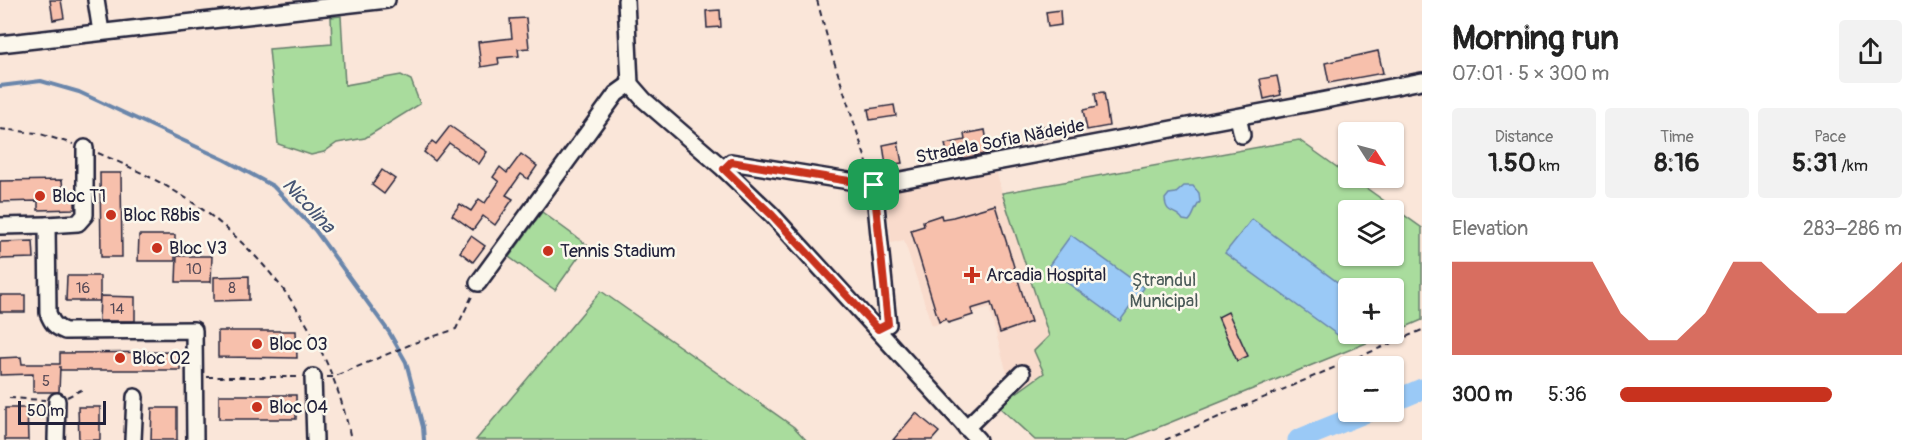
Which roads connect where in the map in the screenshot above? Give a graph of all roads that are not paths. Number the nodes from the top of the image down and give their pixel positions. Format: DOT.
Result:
graph roads {
  1 [pos="96,0"];
  2 [pos="387,0"];
  3 [pos="626,0"];
  4 [pos="101,32"];
  5 [pos="0,44"];
  6 [pos="1422,81"];
  7 [pos="630,84"];
  8 [pos="1238,117"];
  9 [pos="1242,135"];
  10 [pos="86,148"];
  11 [pos="724,169"];
  12 [pos="874,185"];
  13 [pos="47,225"];
  14 [pos="0,226"];
  15 [pos="478,283"];
  16 [pos="878,329"];
  17 [pos="1022,373"];
  18 [pos="313,377"];
  19 [pos="135,398"];
  20 [pos="57,401"];
  21 [pos="966,428"];
  22 [pos="56,440"];
  23 [pos="133,440"];
  24 [pos="195,440"];
  25 [pos="315,440"];
  26 [pos="978,440"];
  1 -- 4 [label="street"];
  2 -- 4 [label="street"];
  3 -- 7 [label="street"];
  4 -- 5 [label="street"];
  6 -- 8 [label="street, Stradela Sofia Nădejde"];
  7 -- 11 [label="street"];
  7 -- 15 [label="street"];
  8 -- 9 [label="street"];
  8 -- 12 [label="street, Stradela Sofia Nădejde"];
  10 -- 13 [label="street"];
  11 -- 12 [label="street, Stradela Sofia Nădejde"];
  11 -- 16 [label="street"];
  12 -- 16 [label="street"];
  13 -- 14 [label="street"];
  13 -- 24 [label="street"];
  16 -- 21 [label="street"];
  17 -- 21 [label="street"];
  18 -- 25 [label="street"];
  19 -- 23 [label="street"];
  20 -- 22 [label="street"];
  21 -- 26 [label="street"];
}
